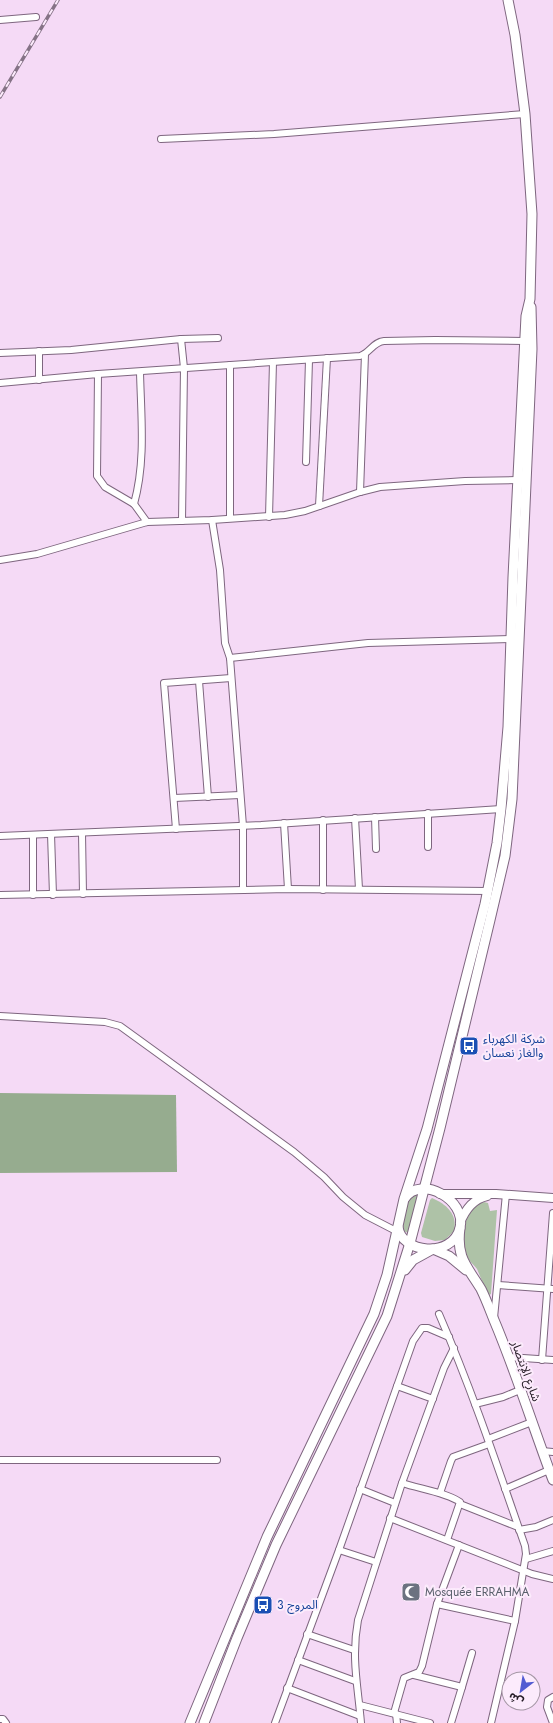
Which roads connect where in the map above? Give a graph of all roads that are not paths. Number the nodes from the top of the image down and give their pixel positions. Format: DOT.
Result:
graph roads {
  1 [pos="508,0"];
  2 [pos="36,16"];
  3 [pos="0,20"];
  4 [pos="526,114"];
  5 [pos="161,139"];
  6 [pos="530,302"];
  7 [pos="218,338"];
  8 [pos="181,339"];
  9 [pos="524,341"];
  10 [pos="39,351"];
  11 [pos="0,353"];
  12 [pos="365,354"];
  13 [pos="328,358"];
  14 [pos="308,360"];
  15 [pos="273,362"];
  16 [pos="230,365"];
  17 [pos="184,368"];
  18 [pos="140,372"];
  19 [pos="98,374"];
  20 [pos="38,380"];
  21 [pos="0,383"];
  22 [pos="306,462"];
  23 [pos="517,480"];
  24 [pos="360,492"];
  25 [pos="134,504"];
  26 [pos="319,506"];
  27 [pos="269,517"];
  28 [pos="230,518"];
  29 [pos="212,520"];
  30 [pos="182,521"];
  31 [pos="147,522"];
  32 [pos="0,560"];
  33 [pos="510,639"];
  34 [pos="230,658"];
  35 [pos="231,678"];
  36 [pos="199,680"];
  37 [pos="240,795"];
  38 [pos="208,797"];
  39 [pos="174,798"];
  40 [pos="502,809"];
  41 [pos="428,813"];
  42 [pos="374,817"];
  43 [pos="355,818"];
  44 [pos="323,820"];
  45 [pos="284,823"];
  46 [pos="243,826"];
  47 [pos="176,829"];
  48 [pos="82,833"];
  49 [pos="51,834"];
  50 [pos="34,835"];
  51 [pos="0,836"];
  52 [pos="428,847"];
  53 [pos="376,849"];
  54 [pos="288,889"];
  55 [pos="359,889"];
  56 [pos="244,890"];
  57 [pos="323,890"];
  58 [pos="488,891"];
  59 [pos="83,894"];
  60 [pos="0,895"];
  61 [pos="33,895"];
  62 [pos="53,895"];
  63 [pos="0,1016"];
  64 [pos="424,1188"];
  65 [pos="440,1194"];
  66 [pos="496,1194"];
  67 [pos="506,1194"];
  68 [pos="553,1198"];
  69 [pos="404,1199"];
  70 [pos="553,1213"];
  71 [pos="460,1225"];
  72 [pos="397,1227"];
  73 [pos="552,1232"];
  74 [pos="410,1243"];
  75 [pos="433,1249"];
  76 [pos="470,1273"];
  77 [pos="400,1276"];
  78 [pos="498,1285"];
  79 [pos="550,1289"];
  80 [pos="439,1314"];
  81 [pos="494,1320"];
  82 [pos="449,1337"];
  83 [pos="454,1348"];
  84 [pos="508,1357"];
  85 [pos="542,1360"];
  86 [pos="553,1360"];
  87 [pos="397,1386"];
  88 [pos="520,1390"];
  89 [pos="433,1399"];
  90 [pos="475,1404"];
  91 [pos="532,1422"];
  92 [pos="489,1441"];
  93 [pos="549,1451"];
  94 [pos="553,1459"];
  95 [pos="0,1460"];
  96 [pos="217,1460"];
  97 [pos="549,1470"];
  98 [pos="553,1480"];
  99 [pos="402,1483"];
  100 [pos="360,1489"];
  101 [pos="505,1489"];
  102 [pos="440,1493"];
  103 [pos="395,1503"];
  104 [pos="460,1504"];
  105 [pos="390,1518"];
  106 [pos="553,1520"];
  107 [pos="519,1529"];
  108 [pos="447,1540"];
  109 [pos="459,1545"];
  110 [pos="339,1550"];
  111 [pos="553,1551"];
  112 [pos="526,1560"];
  113 [pos="376,1562"];
  114 [pos="524,1571"];
  115 [pos="553,1579"];
  116 [pos="437,1604"];
  117 [pos="515,1621"];
  118 [pos="307,1634"];
  119 [pos="354,1650"];
  120 [pos="472,1653"];
  121 [pos="298,1660"];
  122 [pos="414,1675"];
  123 [pos="355,1681"];
  124 [pos="462,1687"];
  125 [pos="287,1688"];
  126 [pos="553,1697"];
  127 [pos="360,1705"];
  128 [pos="395,1714"];
  129 [pos="360,1716"];
  130 [pos="0,1719"];
  131 [pos="204,1722"];
  132 [pos="6,1723"];
  133 [pos="190,1723"];
  134 [pos="276,1723"];
  135 [pos="361,1723"];
  136 [pos="397,1723"];
  137 [pos="430,1723"];
  138 [pos="451,1723"];
  139 [pos="491,1723"];
  140 [pos="553,1723"];
  1 -- 4 [label="main road"];
  2 -- 3 [label="street"];
  4 -- 5 [label="street"];
  4 -- 6 [label="main road"];
  6 -- 9 [label="main road"];
  6 -- 64 [label="main road"];
  7 -- 8 [label="street"];
  8 -- 10 [label="street"];
  8 -- 17 [label="street"];
  9 -- 12 [label="street"];
  9 -- 23 [label="main road"];
  10 -- 11 [label="street"];
  10 -- 20 [label="street"];
  12 -- 13 [label="street"];
  12 -- 24 [label="street"];
  13 -- 14 [label="street"];
  13 -- 26 [label="street"];
  14 -- 15 [label="street"];
  14 -- 22 [label="street"];
  15 -- 16 [label="street"];
  15 -- 27 [label="street"];
  16 -- 17 [label="street"];
  16 -- 28 [label="street"];
  17 -- 18 [label="street"];
  17 -- 30 [label="street"];
  18 -- 19 [label="street"];
  18 -- 25 [label="street"];
  19 -- 20 [label="street"];
  19 -- 25 [label="street"];
  20 -- 21 [label="street"];
  23 -- 24 [label="street"];
  23 -- 33 [label="main road"];
  24 -- 26 [label="street"];
  25 -- 31 [label="street"];
  26 -- 27 [label="street"];
  27 -- 28 [label="street"];
  28 -- 29 [label="street"];
  29 -- 30 [label="street"];
  29 -- 34 [label="street"];
  30 -- 31 [label="street"];
  31 -- 32 [label="street"];
  33 -- 34 [label="street"];
  33 -- 40 [label="main road"];
  34 -- 35 [label="street"];
  35 -- 36 [label="street"];
  35 -- 37 [label="street"];
  36 -- 38 [label="street"];
  36 -- 39 [label="street"];
  37 -- 38 [label="street"];
  37 -- 46 [label="street"];
  38 -- 39 [label="street"];
  39 -- 47 [label="street"];
  40 -- 41 [label="street"];
  40 -- 58 [label="main road"];
  41 -- 42 [label="street"];
  41 -- 52 [label="street"];
  42 -- 43 [label="street"];
  42 -- 53 [label="street"];
  43 -- 44 [label="street"];
  43 -- 55 [label="street"];
  44 -- 45 [label="street"];
  44 -- 57 [label="street"];
  45 -- 46 [label="street"];
  45 -- 54 [label="street"];
  46 -- 47 [label="street"];
  46 -- 56 [label="street"];
  47 -- 48 [label="street"];
  48 -- 49 [label="street"];
  48 -- 59 [label="street"];
  49 -- 50 [label="street"];
  49 -- 62 [label="street"];
  50 -- 51 [label="street"];
  50 -- 61 [label="street"];
  54 -- 56 [label="street"];
  54 -- 57 [label="street"];
  55 -- 57 [label="street"];
  55 -- 58 [label="street"];
  56 -- 59 [label="street"];
  58 -- 69 [label="main road"];
  59 -- 62 [label="street"];
  60 -- 61 [label="street"];
  61 -- 62 [label="street"];
  63 -- 72 [label="street"];
  64 -- 65 [label="main road"];
  64 -- 69 [label="main road"];
  64 -- 74 [label="main road"];
  65 -- 66 [label="street"];
  65 -- 71 [label="main road"];
  66 -- 67 [label="street"];
  66 -- 71 [label="street"];
  67 -- 68 [label="street"];
  67 -- 78 [label="street"];
  69 -- 72 [label="main road"];
  70 -- 73 [label="street"];
  71 -- 75 [label="main road"];
  71 -- 76 [label="main road"];
  72 -- 74 [label="main road"];
  72 -- 133 [label="main road"];
  73 -- 79 [label="street"];
  74 -- 75 [label="main road"];
  74 -- 77 [label="main road"];
  75 -- 76 [label="main road"];
  75 -- 77 [label="main road"];
  76 -- 81 [label="main road, شارع الإنتصار"];
  77 -- 131 [label="main road"];
  78 -- 79 [label="street"];
  78 -- 81 [label="street"];
  79 -- 85 [label="street"];
  80 -- 82 [label="street"];
  81 -- 84 [label="main road, شارع الإنتصار"];
  82 -- 83 [label="street"];
  82 -- 87 [label="street"];
  83 -- 89 [label="street"];
  83 -- 90 [label="street"];
  84 -- 85 [label="street"];
  84 -- 88 [label="main road, شارع الإنتصار"];
  85 -- 86 [label="street"];
  87 -- 89 [label="street"];
  87 -- 100 [label="street"];
  88 -- 90 [label="street"];
  88 -- 91 [label="main road, شارع الإنتصار"];
  89 -- 99 [label="street"];
  90 -- 92 [label="street"];
  91 -- 92 [label="street"];
  91 -- 93 [label="main road, شارع الإنتصار"];
  92 -- 101 [label="street"];
  92 -- 102 [label="street"];
  93 -- 94 [label="street"];
  93 -- 97 [label="main road, شارع الإنتصار"];
  95 -- 96 [label="street"];
  97 -- 98 [label="main road, شارع الإنتصار"];
  97 -- 101 [label="street"];
  99 -- 102 [label="street"];
  99 -- 103 [label="street"];
  100 -- 103 [label="street"];
  100 -- 110 [label="street"];
  101 -- 107 [label="street"];
  102 -- 104 [label="street"];
  103 -- 105 [label="street"];
  104 -- 107 [label="street"];
  104 -- 108 [label="street"];
  105 -- 108 [label="street"];
  105 -- 113 [label="street"];
  106 -- 107 [label="street"];
  107 -- 112 [label="street"];
  108 -- 109 [label="street"];
  109 -- 114 [label="street"];
  109 -- 116 [label="street"];
  110 -- 113 [label="street"];
  110 -- 118 [label="street"];
  111 -- 112 [label="street"];
  112 -- 114 [label="street"];
  113 -- 119 [label="street"];
  114 -- 115 [label="street"];
  114 -- 117 [label="street"];
  116 -- 117 [label="street"];
  116 -- 122 [label="street"];
  117 -- 139 [label="street"];
  118 -- 119 [label="street"];
  118 -- 121 [label="street"];
  119 -- 123 [label="street"];
  120 -- 124 [label="street"];
  121 -- 123 [label="street"];
  121 -- 125 [label="street"];
  122 -- 124 [label="street"];
  122 -- 128 [label="street"];
  123 -- 127 [label="street"];
  124 -- 138 [label="street"];
  125 -- 129 [label="street"];
  125 -- 134 [label="street"];
  126 -- 140 [label="street"];
  127 -- 128 [label="street"];
  127 -- 129 [label="street"];
  128 -- 136 [label="street"];
  128 -- 137 [label="street"];
  129 -- 135 [label="street"];
  130 -- 132 [label="street"];
}
